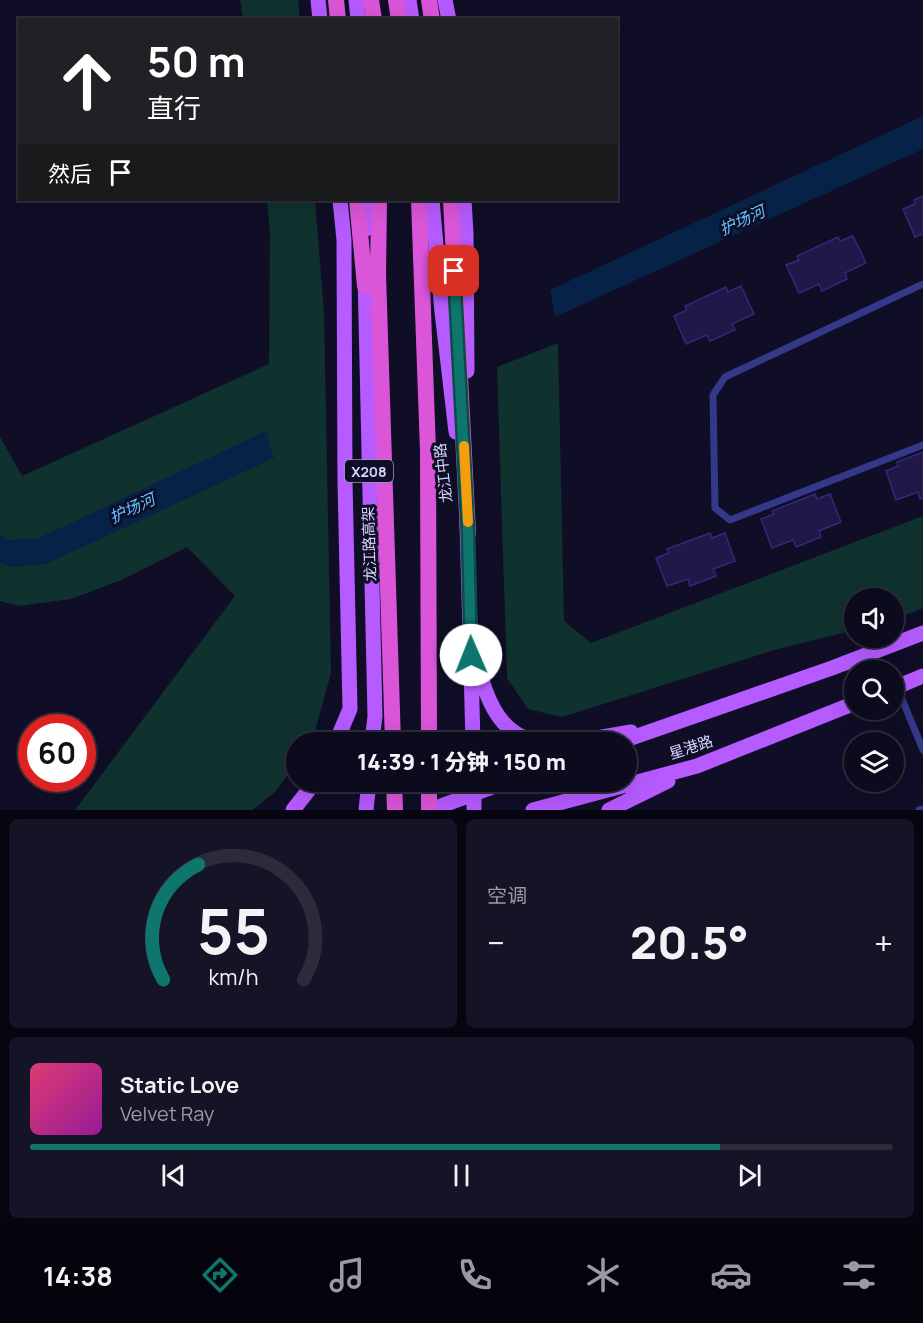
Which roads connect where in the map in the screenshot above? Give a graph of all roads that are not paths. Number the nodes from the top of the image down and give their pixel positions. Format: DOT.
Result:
graph roads {
  1 [pos="318,0"];
  2 [pos="336,0"];
  3 [pos="356,0"];
  4 [pos="371,0"];
  5 [pos="396,0"];
  6 [pos="410,0"];
  7 [pos="429,0"];
  8 [pos="445,0"];
  9 [pos="320,18"];
  10 [pos="338,18"];
  11 [pos="358,18"];
  12 [pos="374,18"];
  13 [pos="399,18"];
  14 [pos="412,18"];
  15 [pos="432,18"];
  16 [pos="449,18"];
  17 [pos="340,201"];
  18 [pos="357,201"];
  19 [pos="366,201"];
  20 [pos="379,201"];
  21 [pos="419,201"];
  22 [pos="432,201"];
  23 [pos="451,201"];
  24 [pos="464,201"];
  25 [pos="923,284"];
  26 [pos="365,286"];
  27 [pos="923,445"];
  28 [pos="468,533"];
  29 [pos="470,633"];
  30 [pos="923,633"];
  31 [pos="923,676"];
  32 [pos="904,683"];
  33 [pos="844,707"];
  34 [pos="904,707"];
  35 [pos="669,726"];
  36 [pos="340,732"];
  37 [pos="373,732"];
  38 [pos="393,732"];
  39 [pos="429,732"];
  40 [pos="473,732"];
  41 [pos="512,732"];
  42 [pos="633,732"];
  43 [pos="637,736"];
  44 [pos="923,750"];
  45 [pos="697,766"];
  46 [pos="307,792"];
  47 [pos="368,792"];
  48 [pos="394,792"];
  49 [pos="429,792"];
  50 [pos="464,792"];
  51 [pos="474,792"];
  52 [pos="293,810"];
  53 [pos="366,810"];
  54 [pos="395,810"];
  55 [pos="429,810"];
  56 [pos="474,810"];
  57 [pos="533,810"];
  58 [pos="609,810"];
  1 -- 9 [label="main road"];
  2 -- 10 [label="highway"];
  3 -- 11 [label="main road"];
  4 -- 12 [label="highway"];
  5 -- 13 [label="highway"];
  6 -- 14 [label="main road"];
  7 -- 15 [label="highway"];
  8 -- 16 [label="main road"];
  17 -- 36 [label="main road"];
  18 -- 26 [label="highway"];
  19 -- 26 [label="main road, X208"];
  20 -- 38 [label="highway, 龙江路高架"];
  21 -- 39 [label="highway"];
  22 -- 28 [label="main road, 龙江中路"];
  23 -- 28 [label="highway"];
  24 -- 28 [label="main road"];
  25 -- 27 [label="lane"];
  26 -- 37 [label="main road, X208"];
  28 -- 29 [label="main road, 龙江中路"];
  29 -- 40 [label="main road, 龙江中路"];
  29 -- 41 [label="main road"];
  30 -- 35 [label="main road, 星港路"];
  31 -- 32 [label="main road"];
  33 -- 45 [label="main road, 星港路"];
  34 -- 44 [label="lane"];
  35 -- 42 [label="main road"];
  35 -- 43 [label="main road, 星港路"];
  45 -- 57 [label="main road, 星港路"];
  45 -- 58 [label="main road"];
  46 -- 52 [label="main road"];
  47 -- 53 [label="main road"];
  48 -- 54 [label="highway, bridge"];
  49 -- 55 [label="highway, bridge"];
  50 -- 55 [label="main road"];
  51 -- 56 [label="main road"];
}
